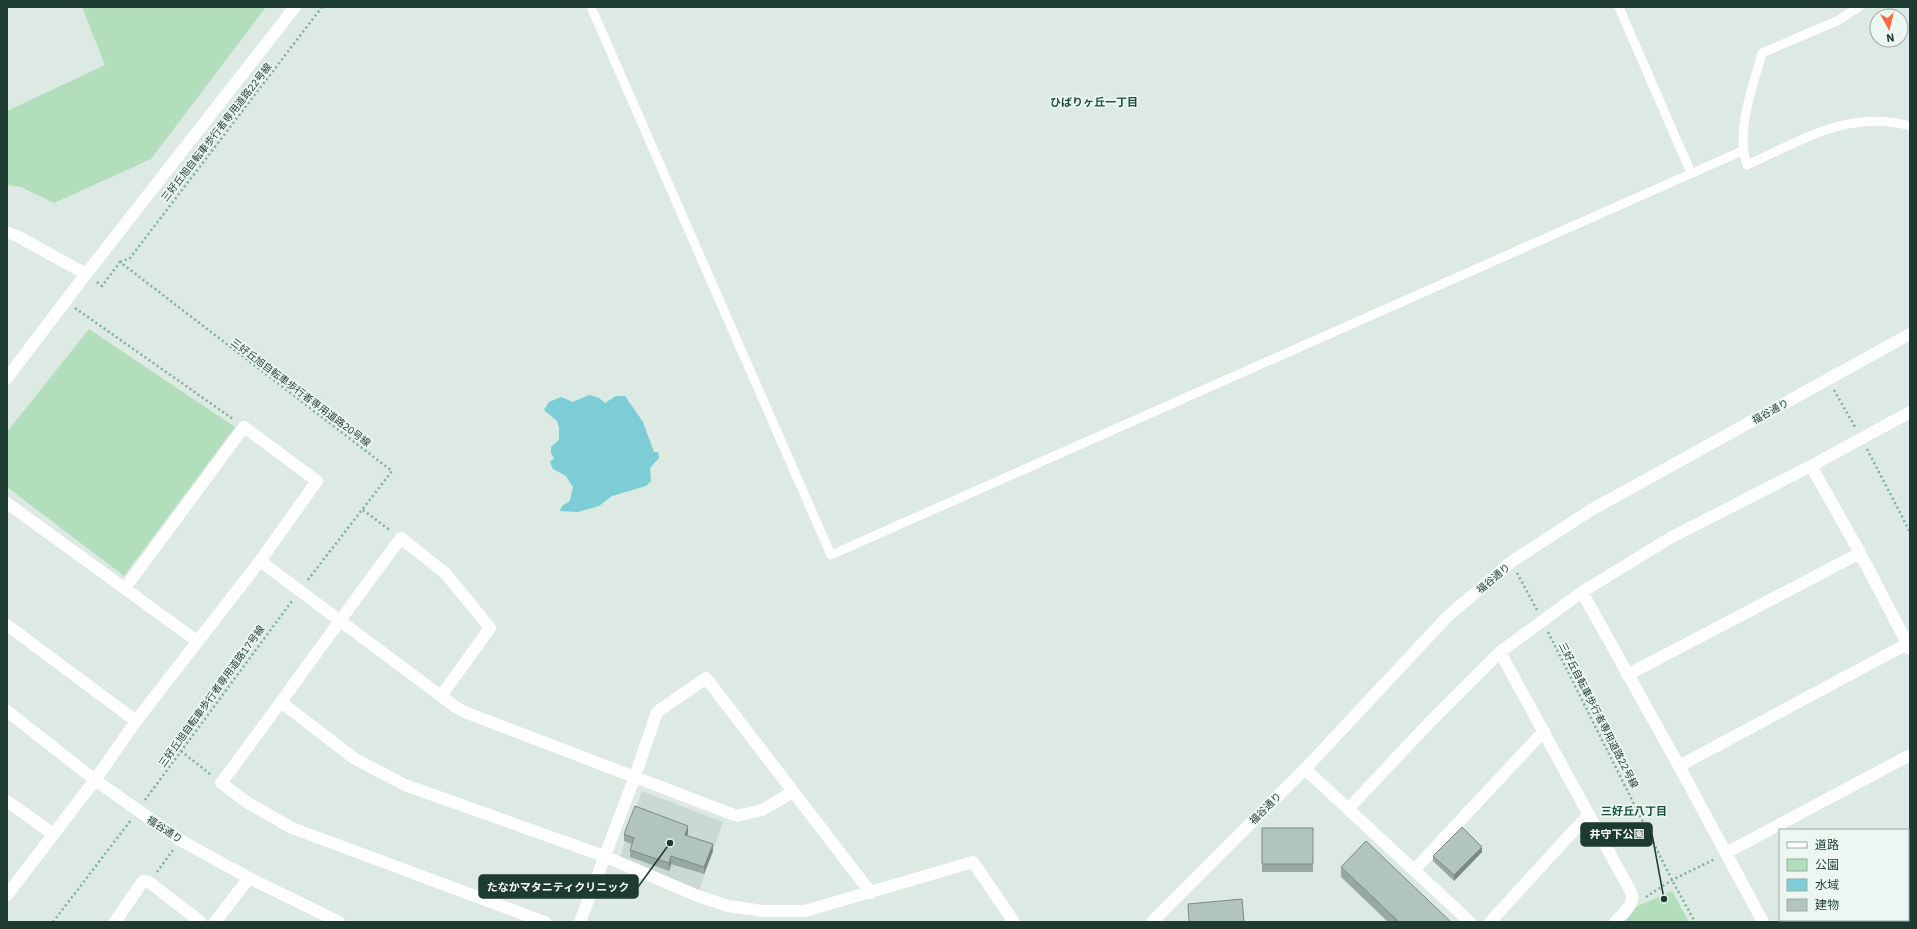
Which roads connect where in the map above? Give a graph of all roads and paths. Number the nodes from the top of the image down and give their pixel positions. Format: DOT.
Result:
graph roads {
  1 [pos="295,7"];
  2 [pos="322,7"];
  3 [pos="591,7"];
  4 [pos="1619,7"];
  5 [pos="1859,7"];
  6 [pos="1910,126"];
  7 [pos="1742,151"];
  8 [pos="1691,173"];
  9 [pos="7,232"];
  10 [pos="120,262"];
  11 [pos="86,274"];
  12 [pos="65,301"];
  13 [pos="1910,334"];
  14 [pos="7,378"];
  15 [pos="1828,379"];
  16 [pos="1909,415"];
  17 [pos="244,427"];
  18 [pos="1861,439"];
  19 [pos="1812,466"];
  20 [pos="7,503"];
  21 [pos="363,510"];
  22 [pos="1910,532"];
  23 [pos="401,538"];
  24 [pos="1860,553"];
  25 [pos="260,561"];
  26 [pos="1511,562"];
  27 [pos="125,588"];
  28 [pos="299,591"];
  29 [pos="1582,592"];
  30 [pos="340,619"];
  31 [pos="1543,621"];
  32 [pos="7,625"];
  33 [pos="198,641"];
  34 [pos="1908,646"];
  35 [pos="1500,652"];
  36 [pos="1627,675"];
  37 [pos="441,696"];
  38 [pos="282,703"];
  39 [pos="7,711"];
  40 [pos="136,721"];
  41 [pos="1544,731"];
  42 [pos="181,751"];
  43 [pos="1910,755"];
  44 [pos="1679,766"];
  45 [pos="1305,769"];
  46 [pos="635,776"];
  47 [pos="95,780"];
  48 [pos="221,783"];
  49 [pos="793,792"];
  50 [pos="7,801"];
  51 [pos="1348,809"];
  52 [pos="137,811"];
  53 [pos="1589,814"];
  54 [pos="53,834"];
  55 [pos="180,840"];
  56 [pos="1726,853"];
  57 [pos="604,856"];
  58 [pos="1414,870"];
  59 [pos="249,878"];
  60 [pos="1672,880"];
  61 [pos="149,882"];
  62 [pos="871,893"];
  63 [pos="7,894"];
  64 [pos="1633,900"];
  65 [pos="53,922"];
  66 [pos="115,922"];
  67 [pos="201,922"];
  68 [pos="215,922"];
  69 [pos="339,922"];
  70 [pos="545,922"];
  71 [pos="580,922"];
  72 [pos="1014,922"];
  73 [pos="1152,922"];
  74 [pos="1470,922"];
  75 [pos="1490,922"];
  76 [pos="1615,922"];
  77 [pos="1695,922"];
  78 [pos="1763,922"];
  1 -- 11 [label="street"];
  2 -- 10 [label="path, 三好丘旭自転車歩行者専用道路22号線"];
  3 -- 8 [label="lane"];
  4 -- 8 [label="lane"];
  5 -- 7 [label="lane"];
  6 -- 7 [label="lane"];
  7 -- 8 [label="lane"];
  9 -- 11 [label="street"];
  10 -- 11 [label="path"];
  10 -- 21 [label="path, 三好丘旭自転車歩行者専用道路20号線"];
  11 -- 12 [label="street"];
  12 -- 14 [label="street"];
  12 -- 17 [label="path"];
  13 -- 15 [label="street, 福谷通り"];
  15 -- 18 [label="path"];
  15 -- 26 [label="street, 福谷通り"];
  16 -- 18 [label="street"];
  17 -- 25 [label="street"];
  17 -- 27 [label="street"];
  18 -- 19 [label="street"];
  18 -- 22 [label="path"];
  19 -- 24 [label="street"];
  19 -- 29 [label="street"];
  20 -- 27 [label="street"];
  21 -- 23 [label="path"];
  21 -- 28 [label="path, 三好丘旭自転車歩行者専用道路20号線"];
  23 -- 30 [label="street"];
  23 -- 37 [label="street"];
  24 -- 34 [label="street"];
  24 -- 36 [label="street"];
  25 -- 28 [label="street"];
  25 -- 33 [label="street"];
  26 -- 31 [label="path, 三好丘自転車歩行者専用道路22号線"];
  26 -- 45 [label="street, 福谷通り"];
  27 -- 33 [label="street"];
  28 -- 30 [label="street"];
  28 -- 42 [label="path, 三好丘旭自転車歩行者専用道路17号線"];
  29 -- 31 [label="street"];
  29 -- 36 [label="street"];
  30 -- 37 [label="street"];
  30 -- 38 [label="street"];
  31 -- 35 [label="street"];
  31 -- 60 [label="path, 三好丘自転車歩行者専用道路22号線"];
  32 -- 40 [label="street"];
  33 -- 40 [label="street"];
  34 -- 44 [label="street"];
  35 -- 41 [label="street"];
  35 -- 51 [label="street"];
  36 -- 44 [label="street"];
  37 -- 46 [label="street"];
  38 -- 48 [label="street"];
  38 -- 57 [label="street"];
  39 -- 47 [label="street, 福谷通り"];
  40 -- 47 [label="street"];
  41 -- 53 [label="street"];
  41 -- 58 [label="street"];
  42 -- 48 [label="path"];
  42 -- 52 [label="path, 三好丘旭自転車歩行者専用道路17号線"];
  43 -- 56 [label="street"];
  44 -- 56 [label="street"];
  45 -- 51 [label="street"];
  45 -- 73 [label="street, 福谷通り"];
  46 -- 49 [label="street"];
  46 -- 49 [label="street"];
  46 -- 57 [label="street"];
  47 -- 52 [label="street, 福谷通り"];
  47 -- 54 [label="street"];
  48 -- 70 [label="street"];
  49 -- 62 [label="street"];
  50 -- 54 [label="street"];
  51 -- 58 [label="street"];
  52 -- 55 [label="street, 福谷通り"];
  52 -- 65 [label="path, 三好丘旭自転車歩行者専用道路17号線"];
  53 -- 64 [label="street"];
  53 -- 75 [label="street"];
  54 -- 63 [label="street"];
  55 -- 59 [label="street, 福谷通り"];
  55 -- 61 [label="path"];
  56 -- 60 [label="path"];
  56 -- 78 [label="street"];
  57 -- 62 [label="street"];
  57 -- 71 [label="street"];
  58 -- 74 [label="street"];
  59 -- 68 [label="street"];
  59 -- 69 [label="street, 福谷通り"];
  60 -- 64 [label="path"];
  60 -- 77 [label="path, 三好丘自転車歩行者専用道路22号線"];
  61 -- 66 [label="street"];
  61 -- 67 [label="street"];
  62 -- 72 [label="street"];
  64 -- 76 [label="street"];
}
